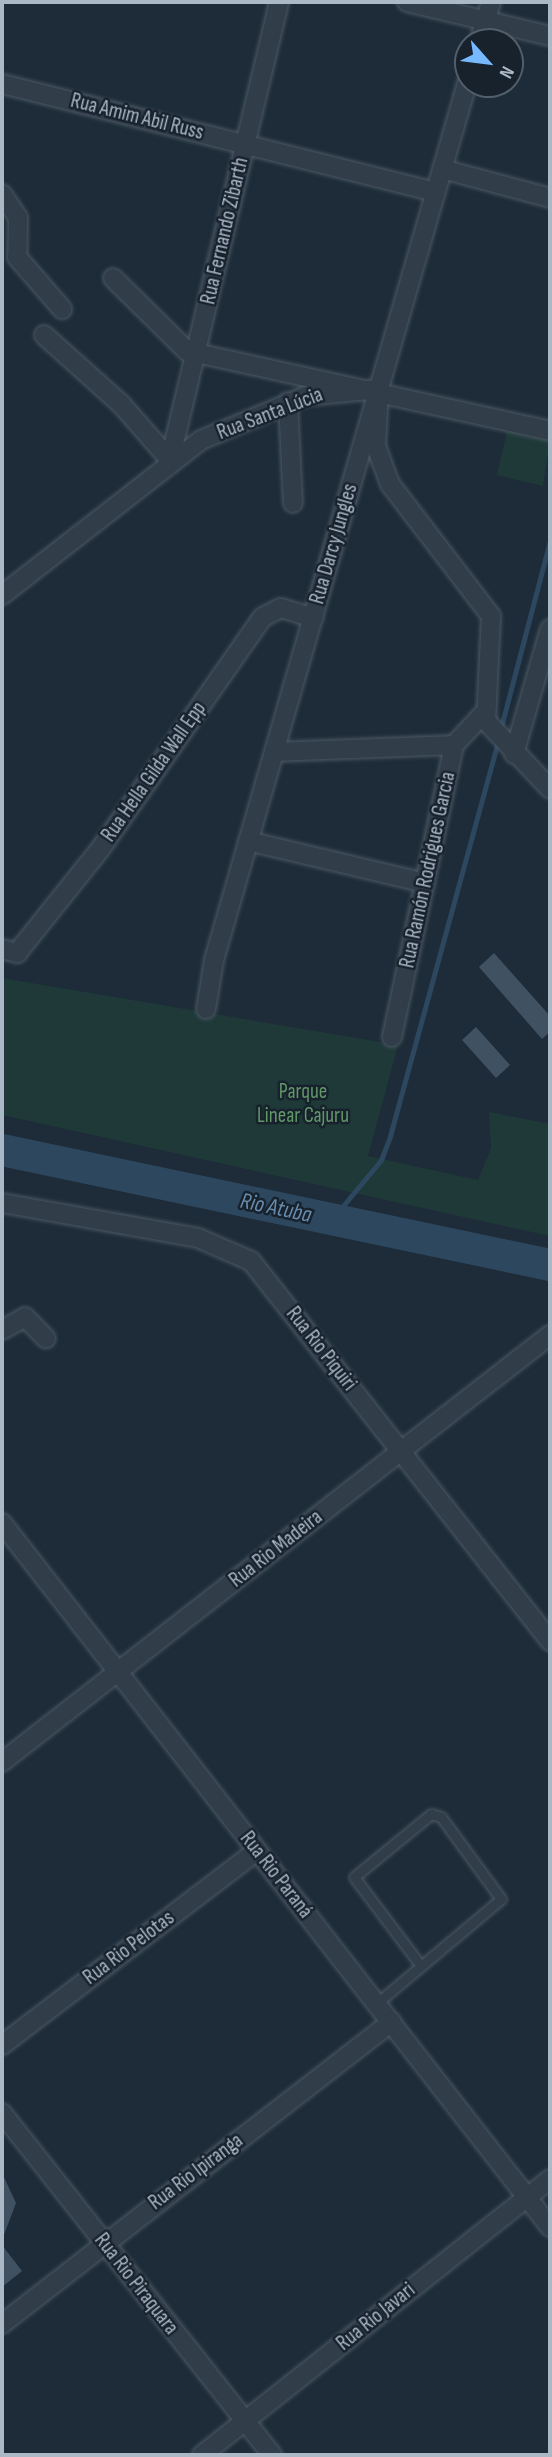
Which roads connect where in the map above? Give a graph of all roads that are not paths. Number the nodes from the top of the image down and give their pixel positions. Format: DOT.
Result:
graph roads {
  1 [pos="279,2"];
  2 [pos="407,2"];
  3 [pos="491,2"];
  4 [pos="485,21"];
  5 [pos="483,28"];
  6 [pos="550,36"];
  7 [pos="2,84"];
  8 [pos="463,98"];
  9 [pos="245,144"];
  10 [pos="442,169"];
  11 [pos="436,192"];
  12 [pos="2,194"];
  13 [pos="550,198"];
  14 [pos="113,278"];
  15 [pos="62,309"];
  16 [pos="44,335"];
  17 [pos="195,353"];
  18 [pos="379,389"];
  19 [pos="288,402"];
  20 [pos="550,430"];
  21 [pos="170,460"];
  22 [pos="293,503"];
  23 [pos="2,594"];
  24 [pos="313,618"];
  25 [pos="550,629"];
  26 [pos="487,720"];
  27 [pos="454,745"];
  28 [pos="274,752"];
  29 [pos="514,754"];
  30 [pos="550,789"];
  31 [pos="248,841"];
  32 [pos="425,883"];
  33 [pos="2,949"];
  34 [pos="206,1009"];
  35 [pos="392,1037"];
  36 [pos="2,1203"];
  37 [pos="2,1330"];
  38 [pos="550,1335"];
  39 [pos="46,1339"];
  40 [pos="401,1451"];
  41 [pos="2,1523"];
  42 [pos="546,1628"];
  43 [pos="117,1672"];
  44 [pos="2,1762"];
  45 [pos="257,1851"];
  46 [pos="421,1966"];
  47 [pos="377,2003"];
  48 [pos="392,2022"];
  49 [pos="2,2045"];
  50 [pos="2,2113"];
  51 [pos="550,2179"];
  52 [pos="527,2197"];
  53 [pos="550,2227"];
  54 [pos="104,2243"];
  55 [pos="2,2324"];
  56 [pos="245,2421"];
  57 [pos="202,2455"];
  58 [pos="271,2455"];
  1 -- 9 [label="street, Rua Fernando Zibarth"];
  2 -- 4 [label="street"];
  3 -- 4 [label="street"];
  4 -- 5 [label="street"];
  4 -- 6 [label="street"];
  7 -- 9 [label="street, Rua Amim Abil Russ"];
  8 -- 10 [label="street, Rua Darcy Jungles"];
  9 -- 11 [label="street, Rua Amim Abil Russ"];
  9 -- 17 [label="street, Rua Fernando Zibarth"];
  10 -- 11 [label="street, Rua Darcy Jungles"];
  10 -- 13 [label="street"];
  11 -- 18 [label="street, Rua Darcy Jungles"];
  12 -- 15 [label="street"];
  14 -- 17 [label="street"];
  16 -- 21 [label="street"];
  17 -- 18 [label="street"];
  17 -- 21 [label="street, Rua Fernando Zibarth"];
  18 -- 19 [label="street, Rua Santa Lúcia"];
  18 -- 20 [label="street"];
  18 -- 24 [label="street, Rua Darcy Jungles"];
  18 -- 26 [label="street"];
  19 -- 21 [label="street, Rua Santa Lúcia"];
  19 -- 22 [label="street"];
  21 -- 23 [label="street, Rua Santa Lúcia"];
  24 -- 28 [label="street, Rua Darcy Jungles"];
  24 -- 33 [label="street, Rua Hella Gilda Wall Epp"];
  25 -- 29 [label="street"];
  26 -- 27 [label="street, Rua Ramón Rodrigues Garcia"];
  26 -- 29 [label="street"];
  27 -- 28 [label="street"];
  27 -- 32 [label="street, Rua Ramón Rodrigues Garcia"];
  28 -- 31 [label="street, Rua Darcy Jungles"];
  29 -- 30 [label="street"];
  31 -- 32 [label="street"];
  31 -- 34 [label="street, Rua Darcy Jungles"];
  32 -- 35 [label="street, Rua Ramón Rodrigues Garcia"];
  36 -- 40 [label="street, Rua Rio Piquiri"];
  37 -- 39 [label="street"];
  38 -- 40 [label="street, Rua Rio Madeira"];
  40 -- 42 [label="street, Rua Rio Piquiri"];
  40 -- 43 [label="street, Rua Rio Madeira"];
  41 -- 43 [label="street, Rua Rio Paraná"];
  43 -- 44 [label="street, Rua Rio Madeira"];
  43 -- 45 [label="street, Rua Rio Paraná"];
  45 -- 47 [label="street, Rua Rio Paraná"];
  45 -- 49 [label="street, Rua Rio Pelotas"];
  46 -- 46 [label="lane"];
  46 -- 47 [label="lane"];
  47 -- 48 [label="street, Rua Rio Paraná"];
  48 -- 52 [label="street, Rua Rio Paraná"];
  48 -- 54 [label="street, Rua Rio Ipiranga"];
  50 -- 54 [label="street, Rua Rio Piraquara"];
  51 -- 52 [label="street, Rua Rio Javari"];
  52 -- 53 [label="street, Rua Rio Paraná"];
  52 -- 56 [label="street, Rua Rio Javari"];
  54 -- 55 [label="street, Rua Rio Ipiranga"];
  54 -- 56 [label="street, Rua Rio Piraquara"];
  56 -- 57 [label="street, Rua Rio Javari"];
  56 -- 58 [label="street, Rua Rio Piraquara"];
}
